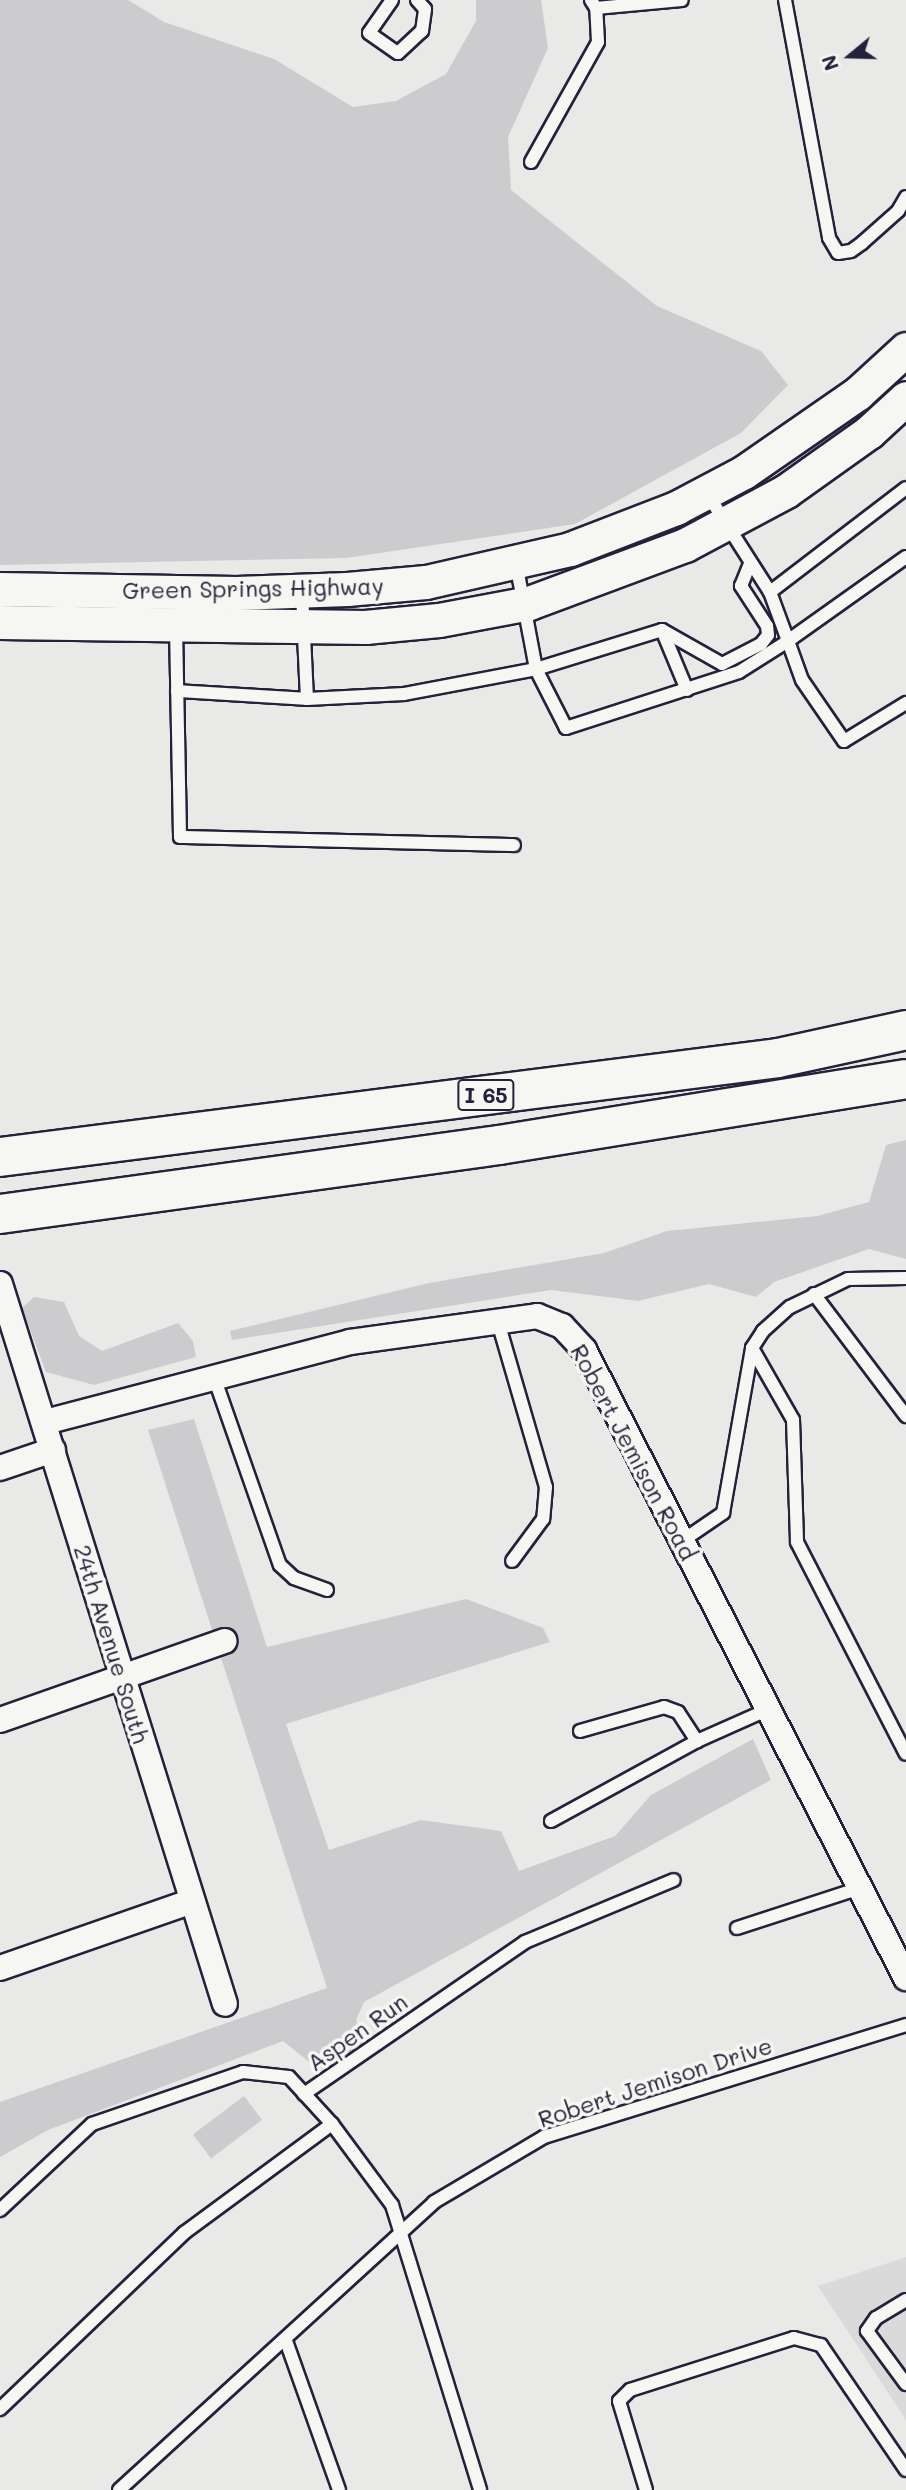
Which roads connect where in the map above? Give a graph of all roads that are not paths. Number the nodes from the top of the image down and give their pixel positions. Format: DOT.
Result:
graph roads {
  1 [pos="392,0"];
  2 [pos="417,0"];
  3 [pos="682,0"];
  4 [pos="785,0"];
  5 [pos="593,4"];
  6 [pos="531,162"];
  7 [pos="906,197"];
  8 [pos="906,349"];
  9 [pos="906,398"];
  10 [pos="906,488"];
  11 [pos="706,492"];
  12 [pos="723,524"];
  13 [pos="906,557"];
  14 [pos="516,561"];
  15 [pos="750,564"];
  16 [pos="0,589"];
  17 [pos="302,591"];
  18 [pos="770,592"];
  19 [pos="524,604"];
  20 [pos="174,608"];
  21 [pos="0,622"];
  22 [pos="303,626"];
  23 [pos="662,630"];
  24 [pos="788,641"];
  25 [pos="536,669"];
  26 [pos="687,690"];
  27 [pos="177,691"];
  28 [pos="307,699"];
  29 [pos="906,703"];
  30 [pos="514,845"];
  31 [pos="906,1030"];
  32 [pos="906,1079"];
  33 [pos="0,1157"];
  34 [pos="0,1214"];
  35 [pos="906,1278"];
  36 [pos="0,1284"];
  37 [pos="814,1294"];
  38 [pos="498,1322"];
  39 [pos="752,1348"];
  40 [pos="214,1377"];
  41 [pos="906,1416"];
  42 [pos="45,1422"];
  43 [pos="53,1450"];
  44 [pos="0,1468"];
  45 [pos="682,1541"];
  46 [pos="512,1561"];
  47 [pos="327,1590"];
  48 [pos="224,1641"];
  49 [pos="122,1678"];
  50 [pos="769,1709"];
  51 [pos="0,1720"];
  52 [pos="580,1731"];
  53 [pos="697,1741"];
  54 [pos="906,1754"];
  55 [pos="551,1821"];
  56 [pos="674,1880"];
  57 [pos="860,1888"];
  58 [pos="192,1901"];
  59 [pos="737,1928"];
  60 [pos="0,1968"];
  61 [pos="906,1978"];
  62 [pos="225,2004"];
  63 [pos="906,2025"];
  64 [pos="304,2094"];
  65 [pos="332,2124"];
  66 [pos="0,2210"];
  67 [pos="404,2234"];
  68 [pos="906,2300"];
  69 [pos="286,2341"];
  70 [pos="906,2384"];
  71 [pos="0,2409"];
  72 [pos="906,2470"];
  73 [pos="119,2490"];
  74 [pos="339,2490"];
  75 [pos="480,2490"];
  76 [pos="646,2490"];
  1 -- 2 [label="lane"];
  3 -- 5 [label="lane"];
  4 -- 7 [label="lane"];
  5 -- 6 [label="lane"];
  8 -- 11 [label="main road, Green Springs Highway"];
  9 -- 12 [label="main road, Green Springs Highway"];
  10 -- 18 [label="lane"];
  11 -- 12 [label="lane"];
  11 -- 14 [label="main road, Green Springs Highway"];
  12 -- 15 [label="lane"];
  12 -- 19 [label="main road, Green Springs Highway"];
  13 -- 24 [label="lane"];
  14 -- 17 [label="main road, Green Springs Highway"];
  14 -- 19 [label="lane"];
  15 -- 18 [label="lane"];
  15 -- 23 [label="lane"];
  16 -- 20 [label="main road, Green Springs Highway"];
  17 -- 20 [label="main road, Green Springs Highway"];
  17 -- 22 [label="lane"];
  18 -- 24 [label="lane"];
  19 -- 22 [label="main road, Green Springs Highway"];
  19 -- 25 [label="lane"];
  20 -- 21 [label="main road, Green Springs Highway"];
  20 -- 22 [label="main road, Green Springs Highway"];
  20 -- 27 [label="lane"];
  22 -- 28 [label="lane"];
  23 -- 25 [label="lane"];
  23 -- 26 [label="lane"];
  24 -- 26 [label="lane"];
  24 -- 29 [label="lane"];
  25 -- 26 [label="lane"];
  25 -- 28 [label="lane"];
  27 -- 28 [label="lane"];
  27 -- 30 [label="lane"];
  31 -- 33 [label="highway, I 65"];
  32 -- 34 [label="highway, I 65"];
  35 -- 37 [label="lane"];
  36 -- 42 [label="street, 24th Avenue South"];
  37 -- 39 [label="lane"];
  37 -- 41 [label="lane"];
  38 -- 40 [label="street, Robert Jemison Road"];
  38 -- 45 [label="street, Robert Jemison Road"];
  38 -- 46 [label="lane"];
  39 -- 45 [label="lane"];
  39 -- 54 [label="lane"];
  40 -- 42 [label="street, Robert Jemison Road"];
  40 -- 47 [label="lane"];
  42 -- 43 [label="street, 24th Avenue South"];
  43 -- 44 [label="street"];
  43 -- 49 [label="street, 24th Avenue South"];
  45 -- 50 [label="street, Robert Jemison Road"];
  48 -- 49 [label="street"];
  49 -- 51 [label="street"];
  49 -- 58 [label="street, 24th Avenue South"];
  50 -- 53 [label="lane"];
  50 -- 57 [label="street, Robert Jemison Road"];
  52 -- 53 [label="lane"];
  53 -- 55 [label="lane"];
  56 -- 64 [label="lane, Aspen Run"];
  57 -- 59 [label="lane"];
  57 -- 61 [label="street, Robert Jemison Road"];
  58 -- 60 [label="street"];
  58 -- 62 [label="street, 24th Avenue South"];
  63 -- 67 [label="lane, Robert Jemison Drive"];
  64 -- 65 [label="lane"];
  64 -- 66 [label="lane, Aspen Run"];
  65 -- 67 [label="lane"];
  65 -- 71 [label="lane"];
  67 -- 69 [label="lane"];
  67 -- 75 [label="lane"];
  68 -- 70 [label="lane"];
  69 -- 73 [label="lane"];
  69 -- 74 [label="lane"];
  72 -- 76 [label="lane"];
}
